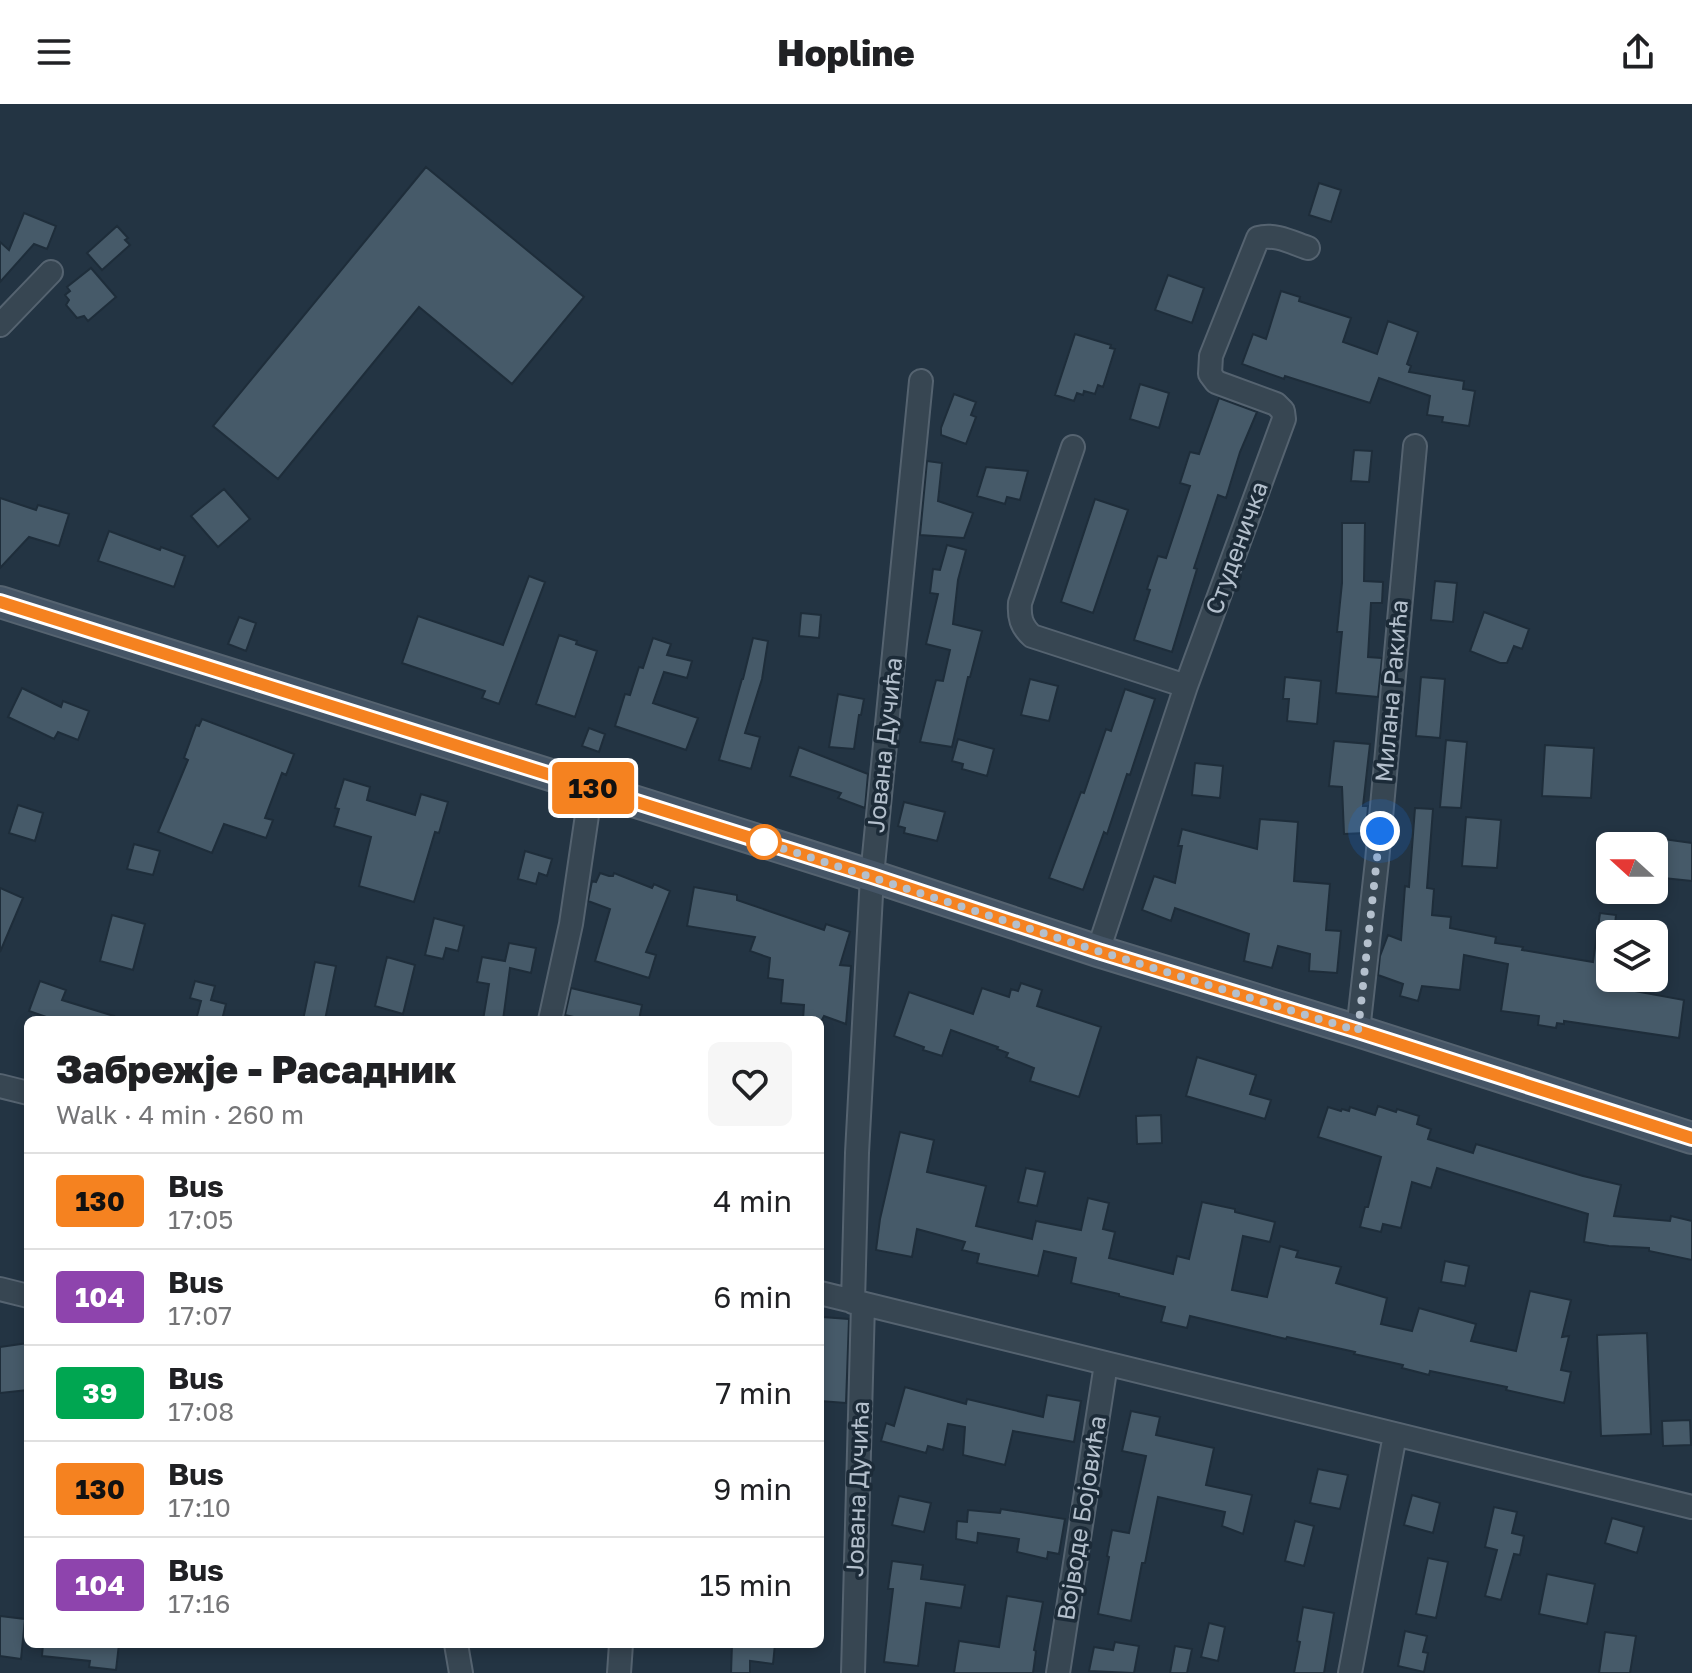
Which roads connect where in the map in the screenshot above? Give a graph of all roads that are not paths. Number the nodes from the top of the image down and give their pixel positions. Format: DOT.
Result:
graph roads {
  1 [pos="1308,248"];
  2 [pos="51,272"];
  3 [pos="0,325"];
  4 [pos="921,381"];
  5 [pos="1415,446"];
  6 [pos="1073,447"];
  7 [pos="0,602"];
  8 [pos="1186,686"];
  9 [pos="591,788"];
  10 [pos="872,876"];
  11 [pos="1098,951"];
  12 [pos="551,1016"];
  13 [pos="1358,1031"];
  14 [pos="0,1086"];
  15 [pos="24,1092"];
  16 [pos="1692,1138"];
  17 [pos="0,1289"];
  18 [pos="824,1294"];
  19 [pos="24,1295"];
  20 [pos="858,1303"];
  21 [pos="1106,1364"];
  22 [pos="1395,1435"];
  23 [pos="1692,1507"];
  24 [pos="457,1648"];
  25 [pos="621,1648"];
  26 [pos="461,1673"];
  27 [pos="619,1673"];
  28 [pos="853,1673"];
  29 [pos="1058,1673"];
  30 [pos="1350,1673"];
  1 -- 8 [label="street, Студеничка"];
  2 -- 3 [label="street"];
  4 -- 10 [label="street, Јована Дучића"];
  5 -- 13 [label="street, Милана Ракића"];
  6 -- 8 [label="street"];
  7 -- 9 [label="street"];
  8 -- 11 [label="street, Студеничка"];
  9 -- 10 [label="street"];
  9 -- 12 [label="street"];
  10 -- 11 [label="street"];
  10 -- 20 [label="street, Јована Дучића"];
  11 -- 13 [label="street"];
  13 -- 16 [label="street"];
  14 -- 15 [label="street"];
  17 -- 19 [label="street"];
  18 -- 20 [label="street"];
  20 -- 21 [label="street"];
  20 -- 28 [label="street, Јована Дучића"];
  21 -- 22 [label="street"];
  21 -- 29 [label="street, Војводе Бојовића"];
  22 -- 23 [label="street"];
  22 -- 30 [label="street"];
  24 -- 26 [label="street"];
  25 -- 27 [label="street"];
}
